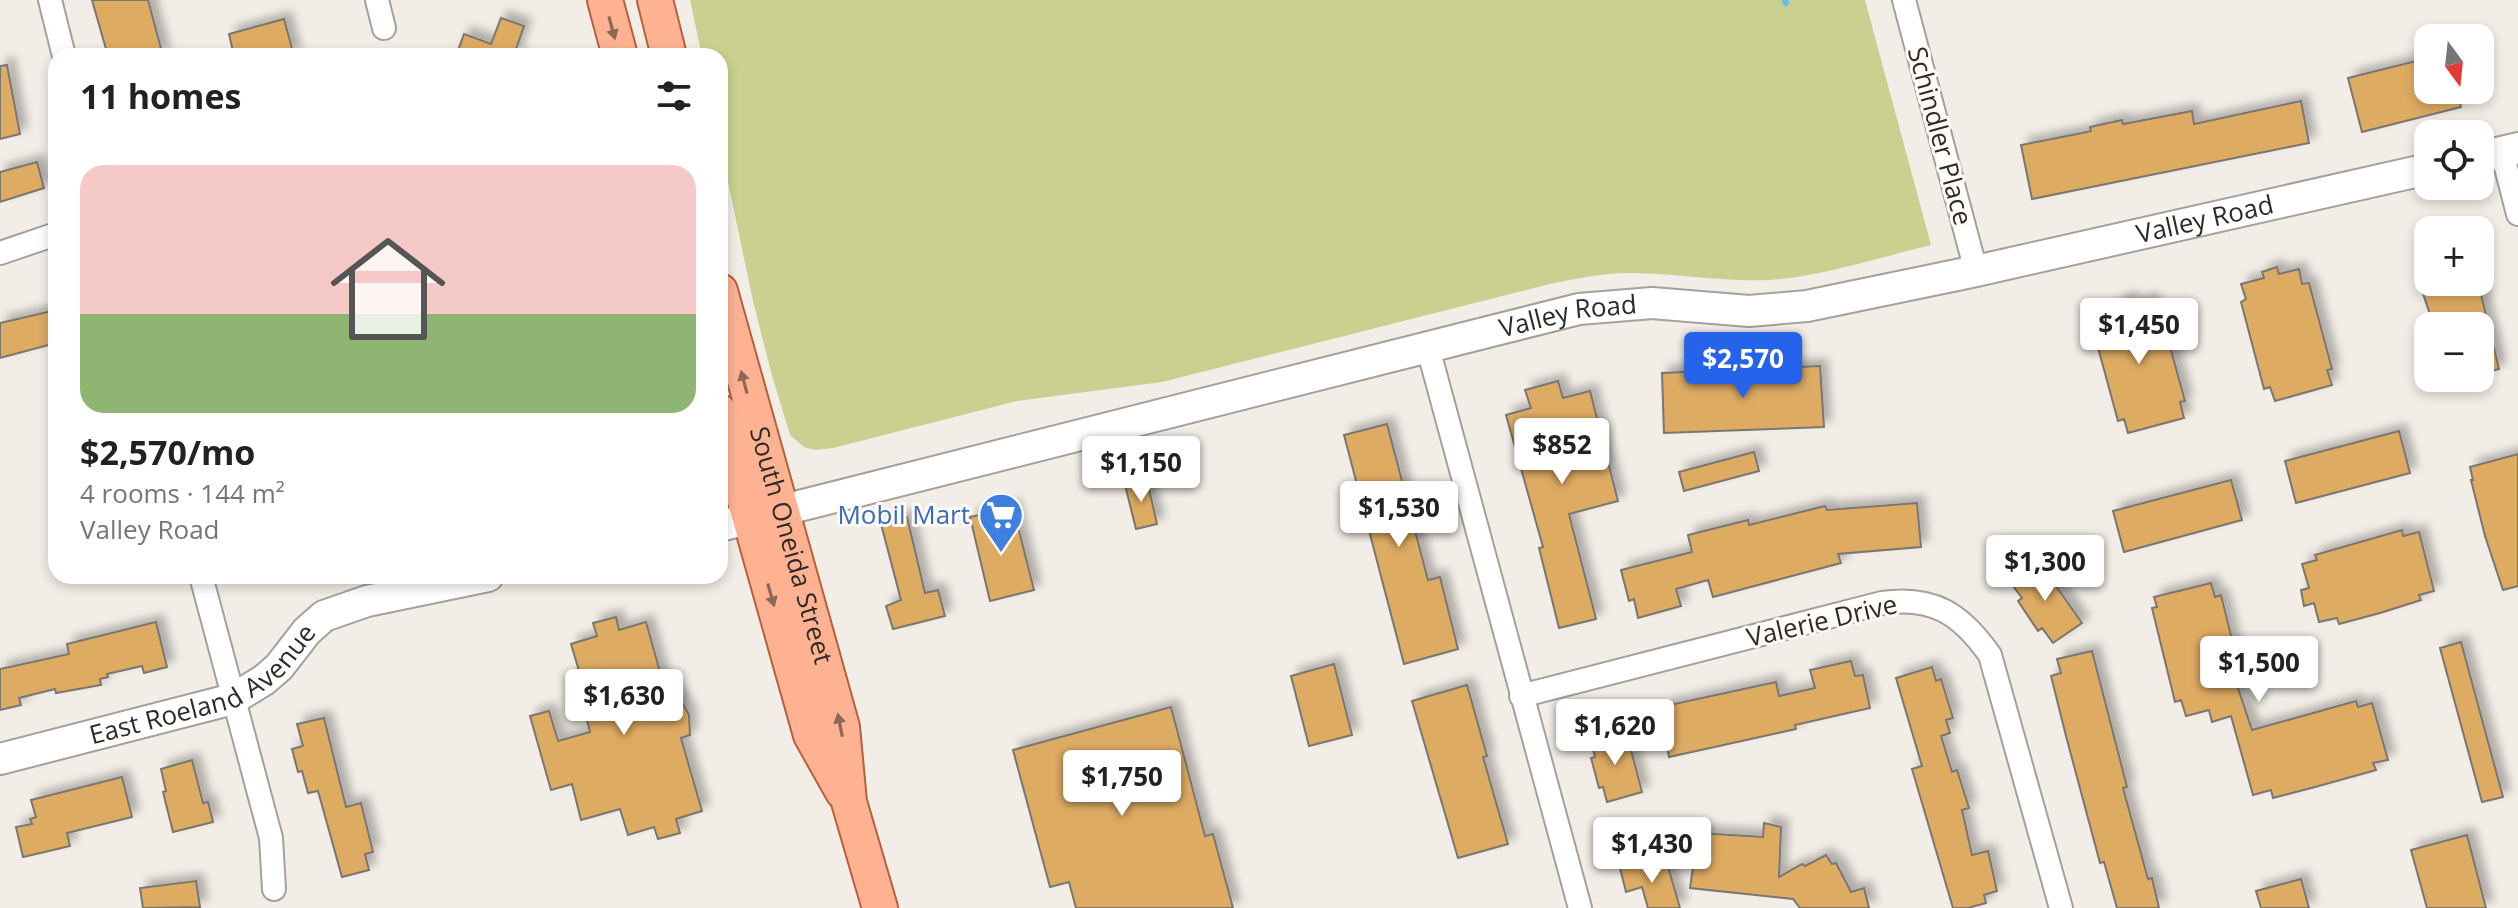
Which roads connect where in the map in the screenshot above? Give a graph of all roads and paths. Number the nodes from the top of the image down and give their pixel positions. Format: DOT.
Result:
graph roads {
  1 [pos="50,0"];
  2 [pos="377,0"];
  3 [pos="605,0"];
  4 [pos="655,0"];
  5 [pos="1904,0"];
  6 [pos="384,28"];
  7 [pos="62,48"];
  8 [pos="618,48"];
  9 [pos="667,48"];
  10 [pos="2500,152"];
  11 [pos="2414,172"];
  12 [pos="2518,214"];
  13 [pos="48,237"];
  14 [pos="0,253"];
  15 [pos="1976,271"];
  16 [pos="728,344"];
  17 [pos="1428,348"];
  18 [pos="728,437"];
  19 [pos="754,518"];
  20 [pos="203,584"];
  21 [pos="449,584"];
  22 [pos="1521,696"];
  23 [pos="233,699"];
  24 [pos="0,759"];
  25 [pos="274,889"];
  26 [pos="880,908"];
  27 [pos="1580,908"];
  28 [pos="2061,908"];
  1 -- 7 [label="street"];
  2 -- 6 [label="street"];
  3 -- 8 [label="main road, one-way"];
  4 -- 9 [label="main road"];
  5 -- 15 [label="street, Schindler Place"];
  10 -- 12 [label="street"];
  11 -- 15 [label="street, Valley Road"];
  13 -- 14 [label="street"];
  15 -- 17 [label="street, Valley Road"];
  19 -- 16 [label="main road, South Oneida Street, one-way"];
  17 -- 19 [label="street, Valley Road"];
  17 -- 22 [label="street"];
  18 -- 19 [label="main road, South Oneida Street"];
  19 -- 26 [label="main road, South Oneida Street"];
  20 -- 23 [label="street"];
  21 -- 23 [label="street, East Roeland Avenue"];
  22 -- 27 [label="street"];
  22 -- 28 [label="street, Valerie Drive"];
  23 -- 24 [label="street, East Roeland Avenue"];
  23 -- 25 [label="street"];
}
